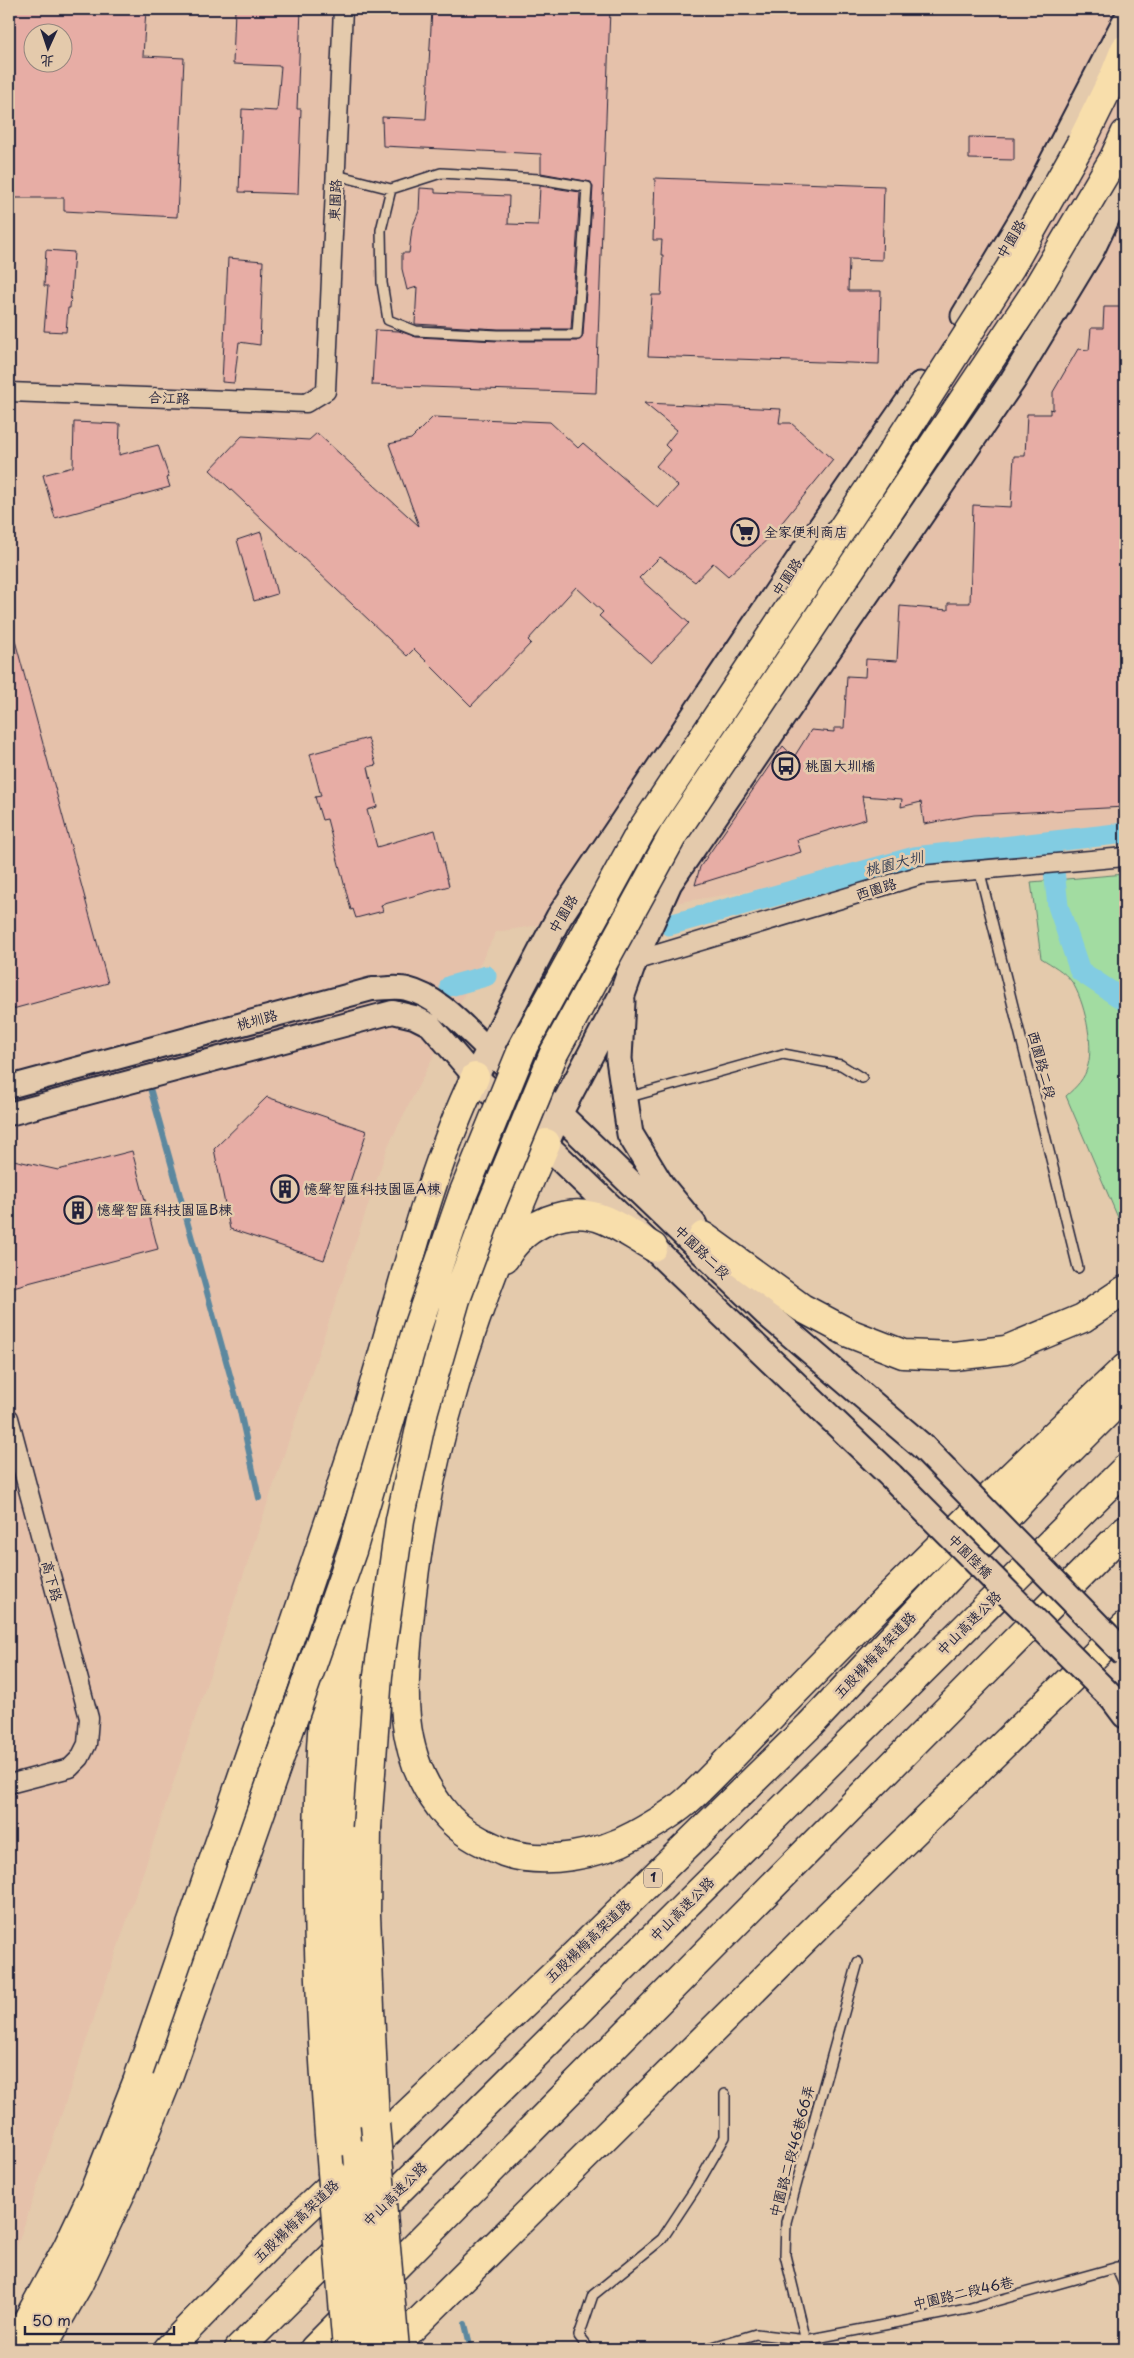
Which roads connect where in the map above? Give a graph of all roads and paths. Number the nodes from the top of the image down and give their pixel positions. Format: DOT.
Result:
graph roads {
  1 [pos="344,9"];
  2 [pos="1125,22"];
  3 [pos="1125,49"];
  4 [pos="1125,134"];
  5 [pos="1119,169"];
  6 [pos="336,175"];
  7 [pos="391,188"];
  8 [pos="326,391"];
  9 [pos="9,392"];
  10 [pos="686,727"];
  11 [pos="1125,857"];
  12 [pos="979,869"];
  13 [pos="634,961"];
  14 [pos="622,994"];
  15 [pos="488,1050"];
  16 [pos="475,1077"];
  17 [pos="862,1078"];
  18 [pos="523,1081"];
  19 [pos="9,1087"];
  20 [pos="624,1099"];
  21 [pos="508,1108"];
  22 [pos="9,1114"];
  23 [pos="559,1114"];
  24 [pos="546,1143"];
  25 [pos="703,1236"];
  26 [pos="653,1247"];
  27 [pos="1078,1268"];
  28 [pos="736,1284"];
  29 [pos="1125,1290"];
  30 [pos="479,1305"];
  31 [pos="1125,1368"];
  32 [pos="1125,1395"];
  33 [pos="9,1418"];
  34 [pos="362,1423"];
  35 [pos="436,1447"];
  36 [pos="1125,1469"];
  37 [pos="1125,1530"];
  38 [pos="1125,1626"];
  39 [pos="354,1647"];
  40 [pos="1125,1654"];
  41 [pos="1119,1707"];
  42 [pos="9,1784"];
  43 [pos="858,1962"];
  44 [pos="725,2094"];
  45 [pos="1121,2266"];
  46 [pos="1125,2287"];
  47 [pos="807,2345"];
  48 [pos="12,2349"];
  49 [pos="41,2349"];
  50 [pos="168,2349"];
  51 [pos="239,2349"];
  52 [pos="314,2349"];
  53 [pos="347,2349"];
  54 [pos="374,2349"];
  55 [pos="393,2349"];
  56 [pos="589,2349"];
  57 [pos="706,2349"];
  1 -- 6 [label="street, 東園路"];
  2 -- 10 [label="main road, 中園路"];
  3 -- 49 [label="highway, bridge"];
  4 -- 5 [label="highway"];
  5 -- 13 [label="main road"];
  5 -- 55 [label="highway, bridge"];
  6 -- 7 [label="lane"];
  6 -- 8 [label="street, 東園路"];
  7 -- 7 [label="lane"];
  8 -- 9 [label="street, 合江路"];
  10 -- 15 [label="main road, 中園路"];
  10 -- 18 [label="main road"];
  11 -- 12 [label="street, 西園路"];
  12 -- 13 [label="street, 西園路"];
  12 -- 27 [label="lane, 西園路二段"];
  13 -- 14 [label="main road"];
  14 -- 20 [label="main road"];
  14 -- 23 [label="main road"];
  15 -- 16 [label="main road, 中園路"];
  15 -- 18 [label="main road, 中園路二段"];
  15 -- 19 [label="street, 桃圳路"];
  16 -- 21 [label="main road"];
  16 -- 22 [label="street, 桃圳路"];
  16 -- 34 [label="highway"];
  17 -- 20 [label="lane"];
  18 -- 21 [label="main road"];
  18 -- 23 [label="main road, 中園路二段"];
  20 -- 25 [label="main road"];
  21 -- 24 [label="main road"];
  21 -- 39 [label="highway"];
  23 -- 24 [label="main road"];
  23 -- 28 [label="main road, 中園路二段"];
  24 -- 26 [label="main road"];
  24 -- 30 [label="highway"];
  25 -- 28 [label="main road"];
  25 -- 29 [label="highway"];
  26 -- 30 [label="highway"];
  26 -- 41 [label="main road, 中園陸橋, bridge"];
  28 -- 40 [label="main road, 中園路二段, bridge"];
  30 -- 35 [label="highway"];
  31 -- 35 [label="highway"];
  32 -- 50 [label="highway, 五股楊梅高架道路 / 1, bridge"];
  33 -- 42 [label="street, 高下路"];
  34 -- 48 [label="highway"];
  34 -- 53 [label="highway, bridge"];
  35 -- 39 [label="highway"];
  36 -- 51 [label="highway, 中山高速公路"];
  37 -- 52 [label="highway"];
  38 -- 55 [label="highway, bridge"];
  39 -- 54 [label="highway, bridge"];
  43 -- 47 [label="lane, 中園路二段46巷66弄"];
  44 -- 56 [label="lane"];
  45 -- 46 [label="lane"];
  45 -- 47 [label="lane, 中園路二段46巷"];
  47 -- 57 [label="lane, 中園路二段46巷"];
}
